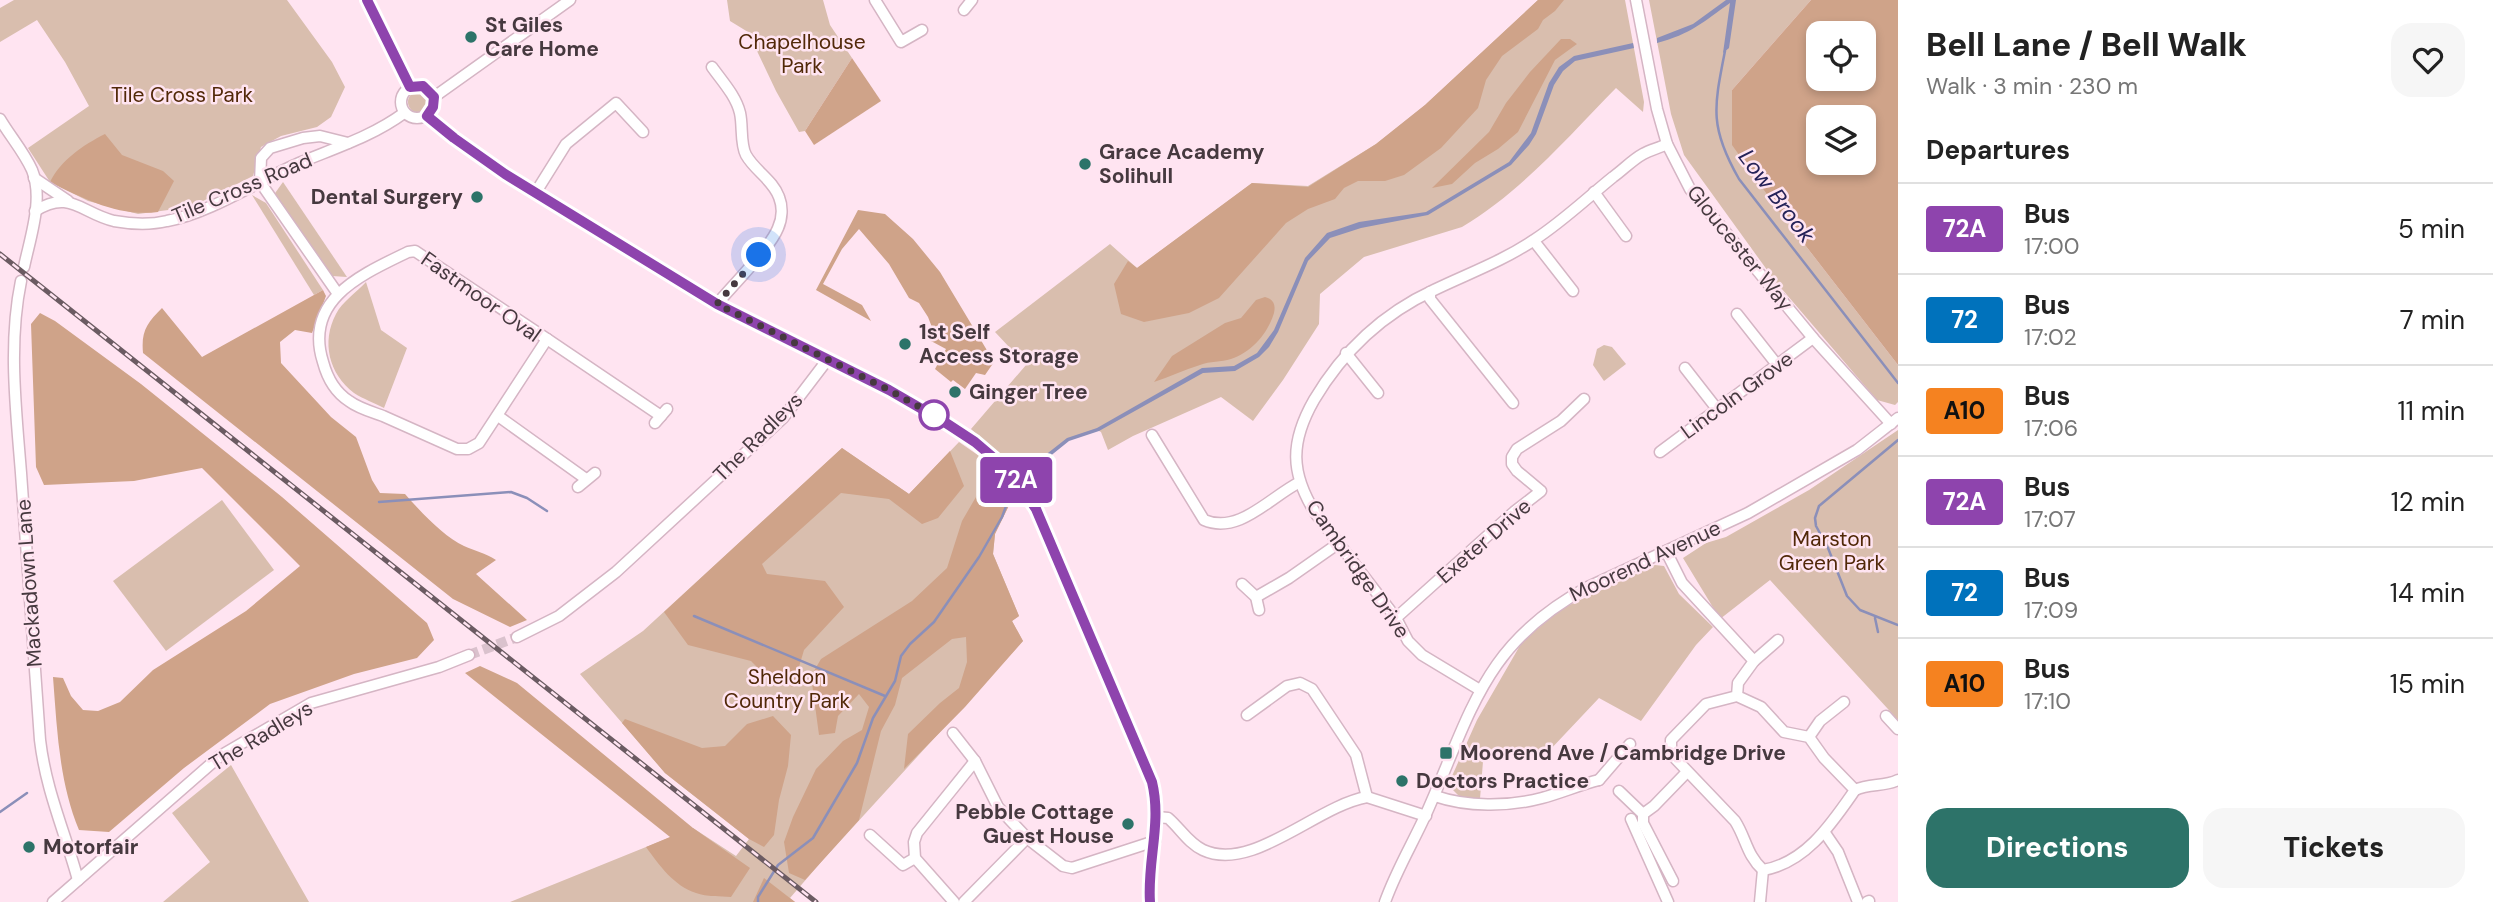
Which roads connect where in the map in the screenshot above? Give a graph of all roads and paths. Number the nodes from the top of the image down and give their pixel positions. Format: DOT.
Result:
graph roads {
  1 [pos="367,0"];
  2 [pos="570,0"];
  3 [pos="876,0"];
  4 [pos="972,0"];
  5 [pos="1636,0"];
  6 [pos="964,10"];
  7 [pos="922,30"];
  8 [pos="712,67"];
  9 [pos="410,87"];
  10 [pos="434,97"];
  11 [pos="404,113"];
  12 [pos="427,116"];
  13 [pos="0,119"];
  14 [pos="643,132"];
  15 [pos="348,144"];
  16 [pos="1668,145"];
  17 [pos="34,178"];
  18 [pos="260,182"];
  19 [pos="537,192"];
  20 [pos="1594,192"];
  21 [pos="68,201"];
  22 [pos="35,211"];
  23 [pos="1626,236"];
  24 [pos="1534,241"];
  25 [pos="24,267"];
  26 [pos="21,281"];
  27 [pos="1573,291"];
  28 [pos="1430,292"];
  29 [pos="338,295"];
  30 [pos="717,304"];
  31 [pos="1737,314"];
  32 [pos="1813,338"];
  33 [pos="547,340"];
  34 [pos="1346,353"];
  35 [pos="828,359"];
  36 [pos="1779,366"];
  37 [pos="1685,368"];
  38 [pos="1378,393"];
  39 [pos="1584,399"];
  40 [pos="1513,403"];
  41 [pos="1717,409"];
  42 [pos="498,416"];
  43 [pos="661,416"];
  44 [pos="1894,421"];
  45 [pos="1152,435"];
  46 [pos="1660,453"];
  47 [pos="1300,482"];
  48 [pos="578,487"];
  49 [pos="1339,543"];
  50 [pos="1666,551"];
  51 [pos="1242,584"];
  52 [pos="1256,597"];
  53 [pos="1259,610"];
  54 [pos="1396,618"];
  55 [pos="517,637"];
  56 [pos="1778,640"];
  57 [pos="469,655"];
  58 [pos="1754,661"];
  59 [pos="1480,690"];
  60 [pos="1737,696"];
  61 [pos="1844,702"];
  62 [pos="1247,715"];
  63 [pos="1886,716"];
  64 [pos="1898,729"];
  65 [pos="953,733"];
  66 [pos="1809,737"];
  67 [pos="1630,744"];
  68 [pos="975,761"];
  69 [pos="1686,772"];
  70 [pos="1898,780"];
  71 [pos="1856,790"];
  72 [pos="1619,791"];
  73 [pos="1435,796"];
  74 [pos="1367,797"];
  75 [pos="1643,814"];
  76 [pos="1426,816"];
  77 [pos="1157,817"];
  78 [pos="1631,819"];
  79 [pos="1825,833"];
  80 [pos="870,835"];
  81 [pos="1027,838"];
  82 [pos="1155,841"];
  83 [pos="915,858"];
  84 [pos="1763,870"];
  85 [pos="78,880"];
  86 [pos="1673,881"];
  87 [pos="53,902"];
  88 [pos="954,902"];
  89 [pos="964,902"];
  90 [pos="1150,902"];
  91 [pos="1385,902"];
  92 [pos="1668,902"];
  93 [pos="1760,902"];
  94 [pos="1858,902"];
  1 -- 9 [label="street"];
  2 -- 10 [label="street"];
  3 -- 7 [label="street"];
  4 -- 6 [label="street"];
  5 -- 16 [label="street, Gloucester Way"];
  8 -- 30 [label="street"];
  9 -- 10 [label="street"];
  9 -- 11 [label="street"];
  10 -- 12 [label="street"];
  11 -- 12 [label="street"];
  11 -- 15 [label="street, Tile Cross Road"];
  12 -- 19 [label="street"];
  13 -- 17 [label="street"];
  14 -- 19 [label="street"];
  15 -- 18 [label="street, Tile Cross Road"];
  15 -- 18 [label="street"];
  16 -- 20 [label="street, Cambridge Drive"];
  16 -- 32 [label="street, Gloucester Way"];
  17 -- 21 [label="street, Tile Cross Road"];
  17 -- 22 [label="street"];
  18 -- 21 [label="street, Tile Cross Road"];
  18 -- 29 [label="street"];
  19 -- 30 [label="street"];
  20 -- 23 [label="street"];
  20 -- 24 [label="street, Cambridge Drive"];
  21 -- 22 [label="street"];
  22 -- 25 [label="street"];
  24 -- 27 [label="street"];
  24 -- 28 [label="street, Cambridge Drive"];
  26 -- 85 [label="street, Mackadown Lane"];
  28 -- 34 [label="street, Cambridge Drive"];
  28 -- 40 [label="street"];
  29 -- 33 [label="street, Fastmoor Oval"];
  29 -- 42 [label="street, Fastmoor Oval"];
  30 -- 35 [label="street"];
  31 -- 36 [label="street"];
  32 -- 36 [label="street, Lincoln Grove"];
  32 -- 44 [label="street, Gloucester Way"];
  33 -- 42 [label="street, Fastmoor Oval"];
  33 -- 43 [label="street"];
  34 -- 38 [label="street"];
  34 -- 47 [label="street, Cambridge Drive"];
  35 -- 55 [label="street, The Radleys"];
  35 -- 77 [label="street"];
  36 -- 41 [label="street, Lincoln Grove"];
  37 -- 41 [label="street"];
  39 -- 54 [label="street, Exeter Drive"];
  41 -- 46 [label="street, Lincoln Grove"];
  42 -- 48 [label="street"];
  44 -- 50 [label="street, Moorend Avenue"];
  45 -- 47 [label="street"];
  47 -- 49 [label="street, Cambridge Drive"];
  49 -- 52 [label="street"];
  49 -- 54 [label="street, Cambridge Drive"];
  50 -- 58 [label="street"];
  50 -- 59 [label="street, Moorend Avenue"];
  51 -- 52 [label="street"];
  52 -- 53 [label="street"];
  54 -- 59 [label="street, Cambridge Drive"];
  56 -- 58 [label="street"];
  57 -- 85 [label="street, The Radleys"];
  58 -- 60 [label="street"];
  59 -- 73 [label="street, Moorend Avenue"];
  60 -- 66 [label="street"];
  60 -- 69 [label="street"];
  61 -- 66 [label="street"];
  62 -- 74 [label="street"];
  63 -- 64 [label="street"];
  65 -- 68 [label="street"];
  66 -- 71 [label="street"];
  67 -- 73 [label="street"];
  68 -- 81 [label="street"];
  68 -- 83 [label="street"];
  69 -- 75 [label="street"];
  69 -- 84 [label="street"];
  70 -- 71 [label="street"];
  71 -- 79 [label="street"];
  72 -- 75 [label="street"];
  73 -- 76 [label="street, Moorend Avenue"];
  74 -- 76 [label="street"];
  74 -- 77 [label="street"];
  75 -- 86 [label="street"];
  76 -- 91 [label="street, Moorend Avenue"];
  77 -- 82 [label="street"];
  78 -- 92 [label="street"];
  79 -- 84 [label="street"];
  79 -- 94 [label="street"];
  80 -- 83 [label="street"];
  81 -- 82 [label="street"];
  81 -- 89 [label="street"];
  82 -- 90 [label="street"];
  83 -- 88 [label="street"];
  84 -- 93 [label="street"];
  85 -- 87 [label="street, The Radleys"];
}
